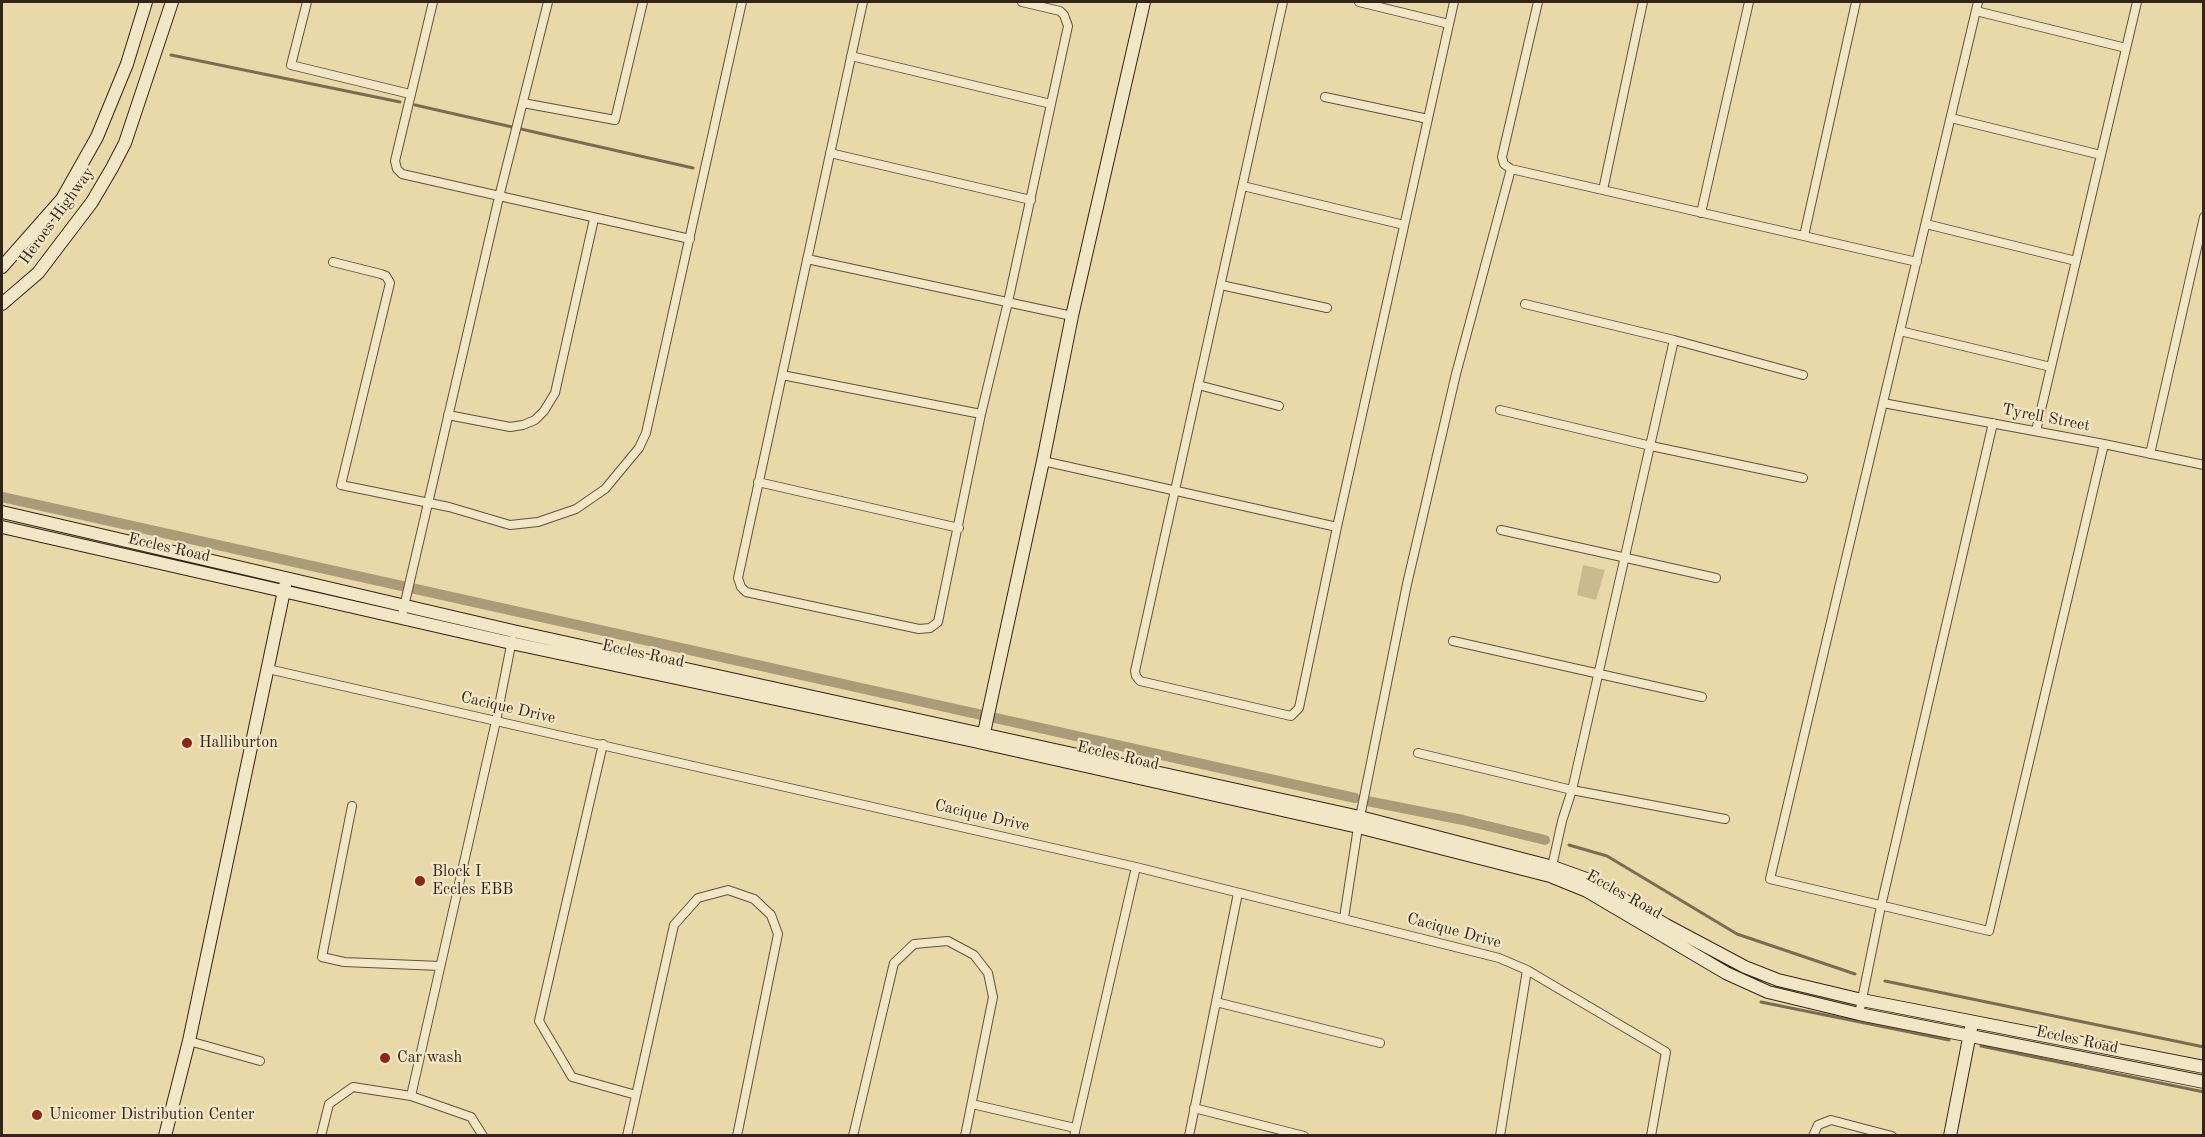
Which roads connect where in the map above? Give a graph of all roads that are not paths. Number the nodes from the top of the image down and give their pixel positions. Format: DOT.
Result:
graph roads {
  1 [pos="146,2"];
  2 [pos="172,2"];
  3 [pos="307,2"];
  4 [pos="433,2"];
  5 [pos="549,2"];
  6 [pos="643,2"];
  7 [pos="742,2"];
  8 [pos="863,2"];
  9 [pos="1022,2"];
  10 [pos="1144,2"];
  11 [pos="1283,2"];
  12 [pos="1359,2"];
  13 [pos="1454,2"];
  14 [pos="1538,2"];
  15 [pos="1643,2"];
  16 [pos="1749,2"];
  17 [pos="1856,2"];
  18 [pos="1978,2"];
  19 [pos="2137,2"];
  20 [pos="1976,11"];
  21 [pos="1449,24"];
  22 [pos="2126,48"];
  23 [pos="851,56"];
  24 [pos="410,94"];
  25 [pos="1325,97"];
  26 [pos="523,103"];
  27 [pos="1051,104"];
  28 [pos="1951,118"];
  29 [pos="1428,119"];
  30 [pos="830,153"];
  31 [pos="2101,155"];
  32 [pos="1510,168"];
  33 [pos="1243,186"];
  34 [pos="1603,190"];
  35 [pos="499,197"];
  36 [pos="1030,200"];
  37 [pos="1701,213"];
  38 [pos="2204,217"];
  39 [pos="594,219"];
  40 [pos="1926,224"];
  41 [pos="1404,225"];
  42 [pos="1804,236"];
  43 [pos="690,239"];
  44 [pos="807,259"];
  45 [pos="2076,261"];
  46 [pos="333,262"];
  47 [pos="1917,262"];
  48 [pos="2,267"];
  49 [pos="1221,285"];
  50 [pos="1008,302"];
  51 [pos="2,304"];
  52 [pos="1525,304"];
  53 [pos="1327,308"];
  54 [pos="1072,316"];
  55 [pos="1900,331"];
  56 [pos="1674,340"];
  57 [pos="2051,367"];
  58 [pos="782,375"];
  59 [pos="1803,375"];
  60 [pos="1198,385"];
  61 [pos="1883,403"];
  62 [pos="1279,405"];
  63 [pos="1500,410"];
  64 [pos="981,414"];
  65 [pos="448,415"];
  66 [pos="1993,423"];
  67 [pos="2036,431"];
  68 [pos="2104,444"];
  69 [pos="1651,446"];
  70 [pos="2150,454"];
  71 [pos="1043,461"];
  72 [pos="2204,465"];
  73 [pos="1803,478"];
  74 [pos="759,482"];
  75 [pos="1174,490"];
  76 [pos="429,504"];
  77 [pos="2,512"];
  78 [pos="2,527"];
  79 [pos="1337,527"];
  80 [pos="959,528"];
  81 [pos="1501,530"];
  82 [pos="1625,559"];
  83 [pos="1716,578"];
  84 [pos="286,585"];
  85 [pos="403,611"];
  86 [pos="512,637"];
  87 [pos="1453,641"];
  88 [pos="268,669"];
  89 [pos="1599,675"];
  90 [pos="1702,698"];
  91 [pos="496,721"];
  92 [pos="982,738"];
  93 [pos="603,744"];
  94 [pos="1418,753"];
  95 [pos="1572,790"];
  96 [pos="352,806"];
  97 [pos="1725,819"];
  98 [pos="1359,822"];
  99 [pos="1136,867"];
  100 [pos="1551,872"];
  101 [pos="1238,893"];
  102 [pos="1881,906"];
  103 [pos="1344,918"];
  104 [pos="440,966"];
  105 [pos="1527,970"];
  106 [pos="1862,1000"];
  107 [pos="1216,1002"];
  108 [pos="1859,1014"];
  109 [pos="1973,1021"];
  110 [pos="1970,1035"];
  111 [pos="189,1041"];
  112 [pos="1380,1043"];
  113 [pos="260,1061"];
  114 [pos="2204,1067"];
  115 [pos="2204,1082"];
  116 [pos="636,1095"];
  117 [pos="411,1096"];
  118 [pos="972,1104"];
  119 [pos="1194,1108"];
  120 [pos="1075,1132"];
  121 [pos="165,1136"];
  122 [pos="321,1136"];
  123 [pos="483,1136"];
  124 [pos="627,1136"];
  125 [pos="737,1136"];
  126 [pos="853,1136"];
  127 [pos="965,1136"];
  128 [pos="1189,1136"];
  129 [pos="1304,1136"];
  130 [pos="1500,1136"];
  131 [pos="1652,1136"];
  132 [pos="1813,1136"];
  133 [pos="1892,1136"];
  134 [pos="1950,1136"];
  1 -- 48 [label="street, Heroes Highway"];
  2 -- 51 [label="street, Heroes Highway"];
  3 -- 24 [label="street"];
  4 -- 24 [label="street"];
  5 -- 26 [label="street"];
  6 -- 26 [label="street"];
  7 -- 43 [label="street"];
  8 -- 23 [label="street"];
  9 -- 27 [label="street"];
  10 -- 54 [label="street"];
  11 -- 33 [label="street"];
  12 -- 21 [label="street"];
  13 -- 21 [label="street"];
  14 -- 32 [label="street"];
  15 -- 34 [label="street"];
  16 -- 37 [label="street"];
  17 -- 42 [label="street"];
  18 -- 20 [label="street"];
  19 -- 22 [label="street"];
  20 -- 22 [label="street"];
  20 -- 28 [label="street"];
  21 -- 29 [label="street"];
  22 -- 31 [label="street"];
  23 -- 27 [label="street"];
  23 -- 30 [label="street"];
  24 -- 35 [label="street"];
  25 -- 29 [label="street"];
  26 -- 35 [label="street"];
  27 -- 36 [label="street"];
  28 -- 31 [label="street"];
  28 -- 40 [label="street"];
  29 -- 41 [label="street"];
  30 -- 36 [label="street"];
  30 -- 44 [label="street"];
  31 -- 45 [label="street"];
  32 -- 34 [label="street"];
  32 -- 98 [label="street"];
  33 -- 41 [label="street"];
  33 -- 49 [label="street"];
  34 -- 37 [label="street"];
  35 -- 39 [label="street"];
  35 -- 65 [label="street"];
  36 -- 50 [label="street"];
  37 -- 42 [label="street"];
  38 -- 70 [label="street"];
  39 -- 43 [label="street"];
  39 -- 65 [label="street"];
  40 -- 45 [label="street"];
  40 -- 47 [label="street"];
  41 -- 79 [label="street"];
  42 -- 47 [label="street"];
  43 -- 76 [label="street"];
  44 -- 50 [label="street"];
  44 -- 58 [label="street"];
  45 -- 57 [label="street"];
  46 -- 76 [label="street"];
  47 -- 55 [label="street"];
  49 -- 53 [label="street"];
  49 -- 60 [label="street"];
  50 -- 54 [label="street"];
  50 -- 64 [label="street"];
  52 -- 56 [label="street"];
  54 -- 71 [label="street"];
  55 -- 57 [label="street"];
  55 -- 61 [label="street"];
  56 -- 59 [label="street"];
  56 -- 69 [label="street"];
  57 -- 67 [label="street"];
  58 -- 64 [label="street"];
  58 -- 74 [label="street"];
  60 -- 62 [label="street"];
  60 -- 75 [label="street"];
  61 -- 66 [label="street, Tyrell Street"];
  61 -- 102 [label="street"];
  63 -- 69 [label="street"];
  64 -- 80 [label="street"];
  65 -- 76 [label="street"];
  66 -- 67 [label="street, Tyrell Street"];
  66 -- 102 [label="street"];
  67 -- 68 [label="street, Tyrell Street"];
  68 -- 70 [label="street, Tyrell Street"];
  68 -- 102 [label="street"];
  69 -- 73 [label="street"];
  69 -- 82 [label="street"];
  70 -- 72 [label="street, Tyrell Street"];
  71 -- 75 [label="street"];
  71 -- 92 [label="street"];
  74 -- 80 [label="street"];
  74 -- 80 [label="street"];
  75 -- 79 [label="street"];
  75 -- 79 [label="street"];
  76 -- 85 [label="street"];
  77 -- 84 [label="street, Eccles Road"];
  78 -- 84 [label="street, Eccles Road"];
  81 -- 82 [label="street"];
  82 -- 83 [label="street"];
  82 -- 89 [label="street"];
  84 -- 85 [label="street, Eccles Road"];
  84 -- 88 [label="street"];
  85 -- 86 [label="street, Eccles Road"];
  86 -- 91 [label="street"];
  86 -- 92 [label="street, Eccles Road"];
  87 -- 89 [label="street"];
  88 -- 91 [label="street, Cacique Drive"];
  88 -- 111 [label="street"];
  89 -- 90 [label="street"];
  89 -- 95 [label="street"];
  91 -- 93 [label="street, Cacique Drive"];
  91 -- 104 [label="street"];
  92 -- 98 [label="street, Eccles Road"];
  93 -- 99 [label="street, Cacique Drive"];
  93 -- 116 [label="street"];
  94 -- 95 [label="street"];
  95 -- 97 [label="street"];
  95 -- 100 [label="street"];
  96 -- 104 [label="street"];
  98 -- 100 [label="street, Eccles Road"];
  98 -- 103 [label="street"];
  99 -- 101 [label="street, Cacique Drive"];
  99 -- 120 [label="street"];
  100 -- 106 [label="street, Eccles Road"];
  100 -- 108 [label="street, Eccles Road"];
  101 -- 103 [label="street, Cacique Drive"];
  101 -- 107 [label="street"];
  102 -- 106 [label="street"];
  103 -- 105 [label="street, Cacique Drive"];
  104 -- 117 [label="street"];
  105 -- 130 [label="street"];
  105 -- 131 [label="street, Cacique Drive"];
  106 -- 108 [label="street"];
  106 -- 109 [label="street, Eccles Road"];
  107 -- 112 [label="street"];
  107 -- 119 [label="street"];
  108 -- 110 [label="street, Eccles Road"];
  109 -- 110 [label="street"];
  109 -- 114 [label="street, Eccles Road"];
  110 -- 115 [label="street, Eccles Road"];
  110 -- 134 [label="street"];
  111 -- 113 [label="street"];
  111 -- 121 [label="street"];
  116 -- 124 [label="street"];
  116 -- 125 [label="street"];
  117 -- 122 [label="street"];
  117 -- 123 [label="street"];
  118 -- 120 [label="street"];
  118 -- 126 [label="street"];
  118 -- 127 [label="street"];
  119 -- 128 [label="street"];
  119 -- 129 [label="street"];
  132 -- 133 [label="street"];
}
